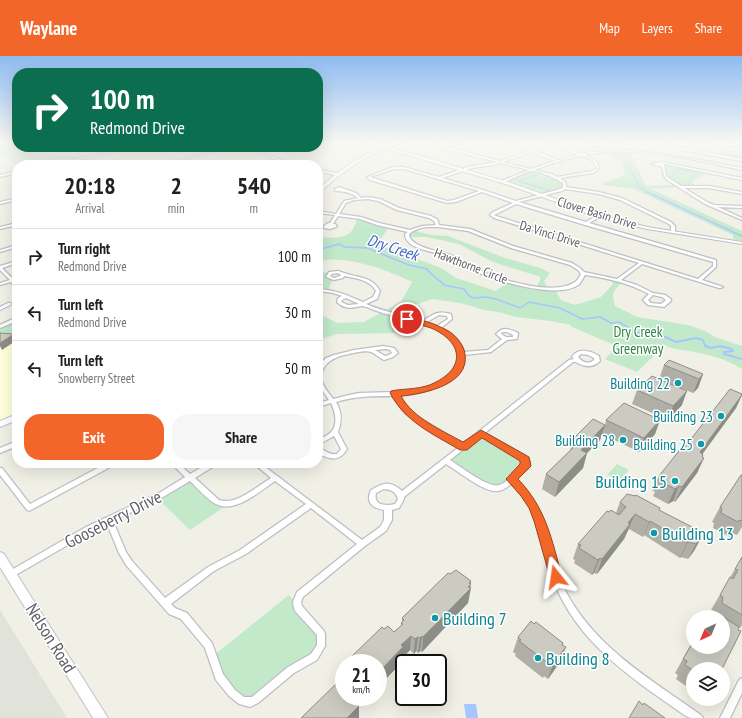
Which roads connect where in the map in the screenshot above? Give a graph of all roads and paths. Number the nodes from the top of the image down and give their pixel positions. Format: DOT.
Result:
graph roads {
  1 [pos="12,173"];
  2 [pos="330,173"];
  3 [pos="379,173"];
  4 [pos="419,173"];
  5 [pos="454,173"];
  6 [pos="473,173"];
  7 [pos="525,173"];
  8 [pos="542,173"];
  9 [pos="589,173"];
  10 [pos="665,173"];
  11 [pos="714,173"];
  12 [pos="337,174"];
  13 [pos="0,176"];
  14 [pos="440,178"];
  15 [pos="557,178"];
  16 [pos="742,179"];
  17 [pos="503,181"];
  18 [pos="680,187"];
  19 [pos="323,188"];
  20 [pos="564,188"];
  21 [pos="343,190"];
  22 [pos="482,190"];
  23 [pos="742,193"];
  24 [pos="544,196"];
  25 [pos="360,198"];
  26 [pos="12,200"];
  27 [pos="0,203"];
  28 [pos="516,203"];
  29 [pos="713,206"];
  30 [pos="742,207"];
  31 [pos="323,212"];
  32 [pos="338,214"];
  33 [pos="600,216"];
  34 [pos="742,219"];
  35 [pos="331,224"];
  36 [pos="586,224"];
  37 [pos="12,225"];
  38 [pos="438,226"];
  39 [pos="0,228"];
  40 [pos="410,231"];
  41 [pos="673,232"];
  42 [pos="742,243"];
  43 [pos="12,247"];
  44 [pos="0,251"];
  45 [pos="641,263"];
  46 [pos="12,264"];
  47 [pos="0,268"];
  48 [pos="582,274"];
  49 [pos="343,275"];
  50 [pos="12,278"];
  51 [pos="618,280"];
  52 [pos="699,280"];
  53 [pos="12,281"];
  54 [pos="0,284"];
  55 [pos="721,287"];
  56 [pos="323,291"];
  57 [pos="652,294"];
  58 [pos="346,296"];
  59 [pos="10,304"];
  60 [pos="363,304"];
  61 [pos="0,309"];
  62 [pos="12,321"];
  63 [pos="424,323"];
  64 [pos="0,327"];
  65 [pos="438,328"];
  66 [pos="506,339"];
  67 [pos="370,350"];
  68 [pos="462,354"];
  69 [pos="577,360"];
  70 [pos="323,366"];
  71 [pos="323,386"];
  72 [pos="395,393"];
  73 [pos="333,401"];
  74 [pos="323,404"];
  75 [pos="12,419"];
  76 [pos="0,424"];
  77 [pos="335,432"];
  78 [pos="481,433"];
  79 [pos="323,440"];
  80 [pos="12,445"];
  81 [pos="464,447"];
  82 [pos="0,451"];
  83 [pos="323,453"];
  84 [pos="447,461"];
  85 [pos="103,468"];
  86 [pos="179,468"];
  87 [pos="206,468"];
  88 [pos="262,468"];
  89 [pos="0,470"];
  90 [pos="190,478"];
  91 [pos="275,478"];
  92 [pos="512,479"];
  93 [pos="401,496"];
  94 [pos="310,505"];
  95 [pos="388,509"];
  96 [pos="109,519"];
  97 [pos="362,544"];
  98 [pos="0,557"];
  99 [pos="11,574"];
  100 [pos="165,603"];
  101 [pos="742,683"];
  102 [pos="101,718"];
  103 [pos="698,718"];
  104 [pos="725,718"];
  1 -- 13 [label="street"];
  2 -- 12 [label="street"];
  3 -- 22 [label="street"];
  4 -- 14 [label="street"];
  5 -- 14 [label="street"];
  6 -- 17 [label="street, Clover Basin Drive"];
  7 -- 17 [label="street"];
  8 -- 15 [label="street"];
  9 -- 15 [label="street"];
  10 -- 18 [label="street"];
  11 -- 16 [label="street"];
  12 -- 19 [label="main road"];
  14 -- 22 [label="street"];
  15 -- 20 [label="street"];
  17 -- 24 [label="street, Clover Basin Drive"];
  18 -- 23 [label="street"];
  18 -- 29 [label="street"];
  20 -- 24 [label="street, Da Vinci Drive"];
  20 -- 41 [label="street"];
  21 -- 25 [label="street"];
  22 -- 28 [label="street"];
  24 -- 28 [label="street, Da Vinci Drive"];
  24 -- 33 [label="street, Clover Basin Drive"];
  25 -- 32 [label="street"];
  25 -- 38 [label="street"];
  26 -- 27 [label="street"];
  28 -- 36 [label="street"];
  28 -- 45 [label="street, Da Vinci Drive"];
  29 -- 30 [label="street"];
  29 -- 34 [label="street"];
  31 -- 32 [label="street"];
  32 -- 35 [label="street"];
  32 -- 40 [label="street"];
  33 -- 36 [label="street"];
  33 -- 41 [label="street, Clover Basin Drive"];
  36 -- 52 [label="street"];
  37 -- 39 [label="street"];
  38 -- 40 [label="street, Hawthorne Circle"];
  38 -- 48 [label="street, Hawthorne Circle"];
  40 -- 48 [label="street, Hawthorne Circle"];
  41 -- 42 [label="street, Clover Basin Drive"];
  43 -- 44 [label="street"];
  45 -- 51 [label="street"];
  45 -- 52 [label="street, Da Vinci Drive"];
  46 -- 47 [label="street"];
  47 -- 50 [label="street"];
  48 -- 51 [label="street"];
  49 -- 60 [label="street"];
  51 -- 57 [label="street"];
  52 -- 55 [label="street, Da Vinci Drive"];
  53 -- 54 [label="street"];
  56 -- 58 [label="street"];
  57 -- 57 [label="street"];
  58 -- 60 [label="street"];
  58 -- 60 [label="street"];
  59 -- 61 [label="street"];
  60 -- 63 [label="street"];
  62 -- 64 [label="street"];
  63 -- 65 [label="street"];
  63 -- 65 [label="street"];
  65 -- 68 [label="street"];
  66 -- 68 [label="street"];
  67 -- 70 [label="street"];
  68 -- 72 [label="street"];
  69 -- 78 [label="street"];
  71 -- 73 [label="street"];
  72 -- 73 [label="street"];
  72 -- 81 [label="street"];
  73 -- 74 [label="street"];
  73 -- 77 [label="street"];
  75 -- 76 [label="main road"];
  77 -- 79 [label="street"];
  77 -- 83 [label="street"];
  78 -- 81 [label="street"];
  78 -- 92 [label="street"];
  80 -- 82 [label="street"];
  81 -- 84 [label="street"];
  84 -- 92 [label="street"];
  84 -- 93 [label="street"];
  85 -- 89 [label="street"];
  86 -- 90 [label="street"];
  87 -- 90 [label="street, Gooseberry Drive"];
  88 -- 91 [label="street"];
  90 -- 91 [label="street"];
  90 -- 96 [label="street, Gooseberry Drive"];
  91 -- 94 [label="street"];
  92 -- 103 [label="street"];
  93 -- 95 [label="street"];
  93 -- 95 [label="street"];
  94 -- 97 [label="street"];
  94 -- 100 [label="street"];
  95 -- 97 [label="street"];
  96 -- 99 [label="street, Gooseberry Drive"];
  96 -- 100 [label="street"];
  97 -- 100 [label="street"];
  98 -- 99 [label="main road, Nelson Road"];
  99 -- 102 [label="main road, Nelson Road"];
  101 -- 104 [label="street"];
}
